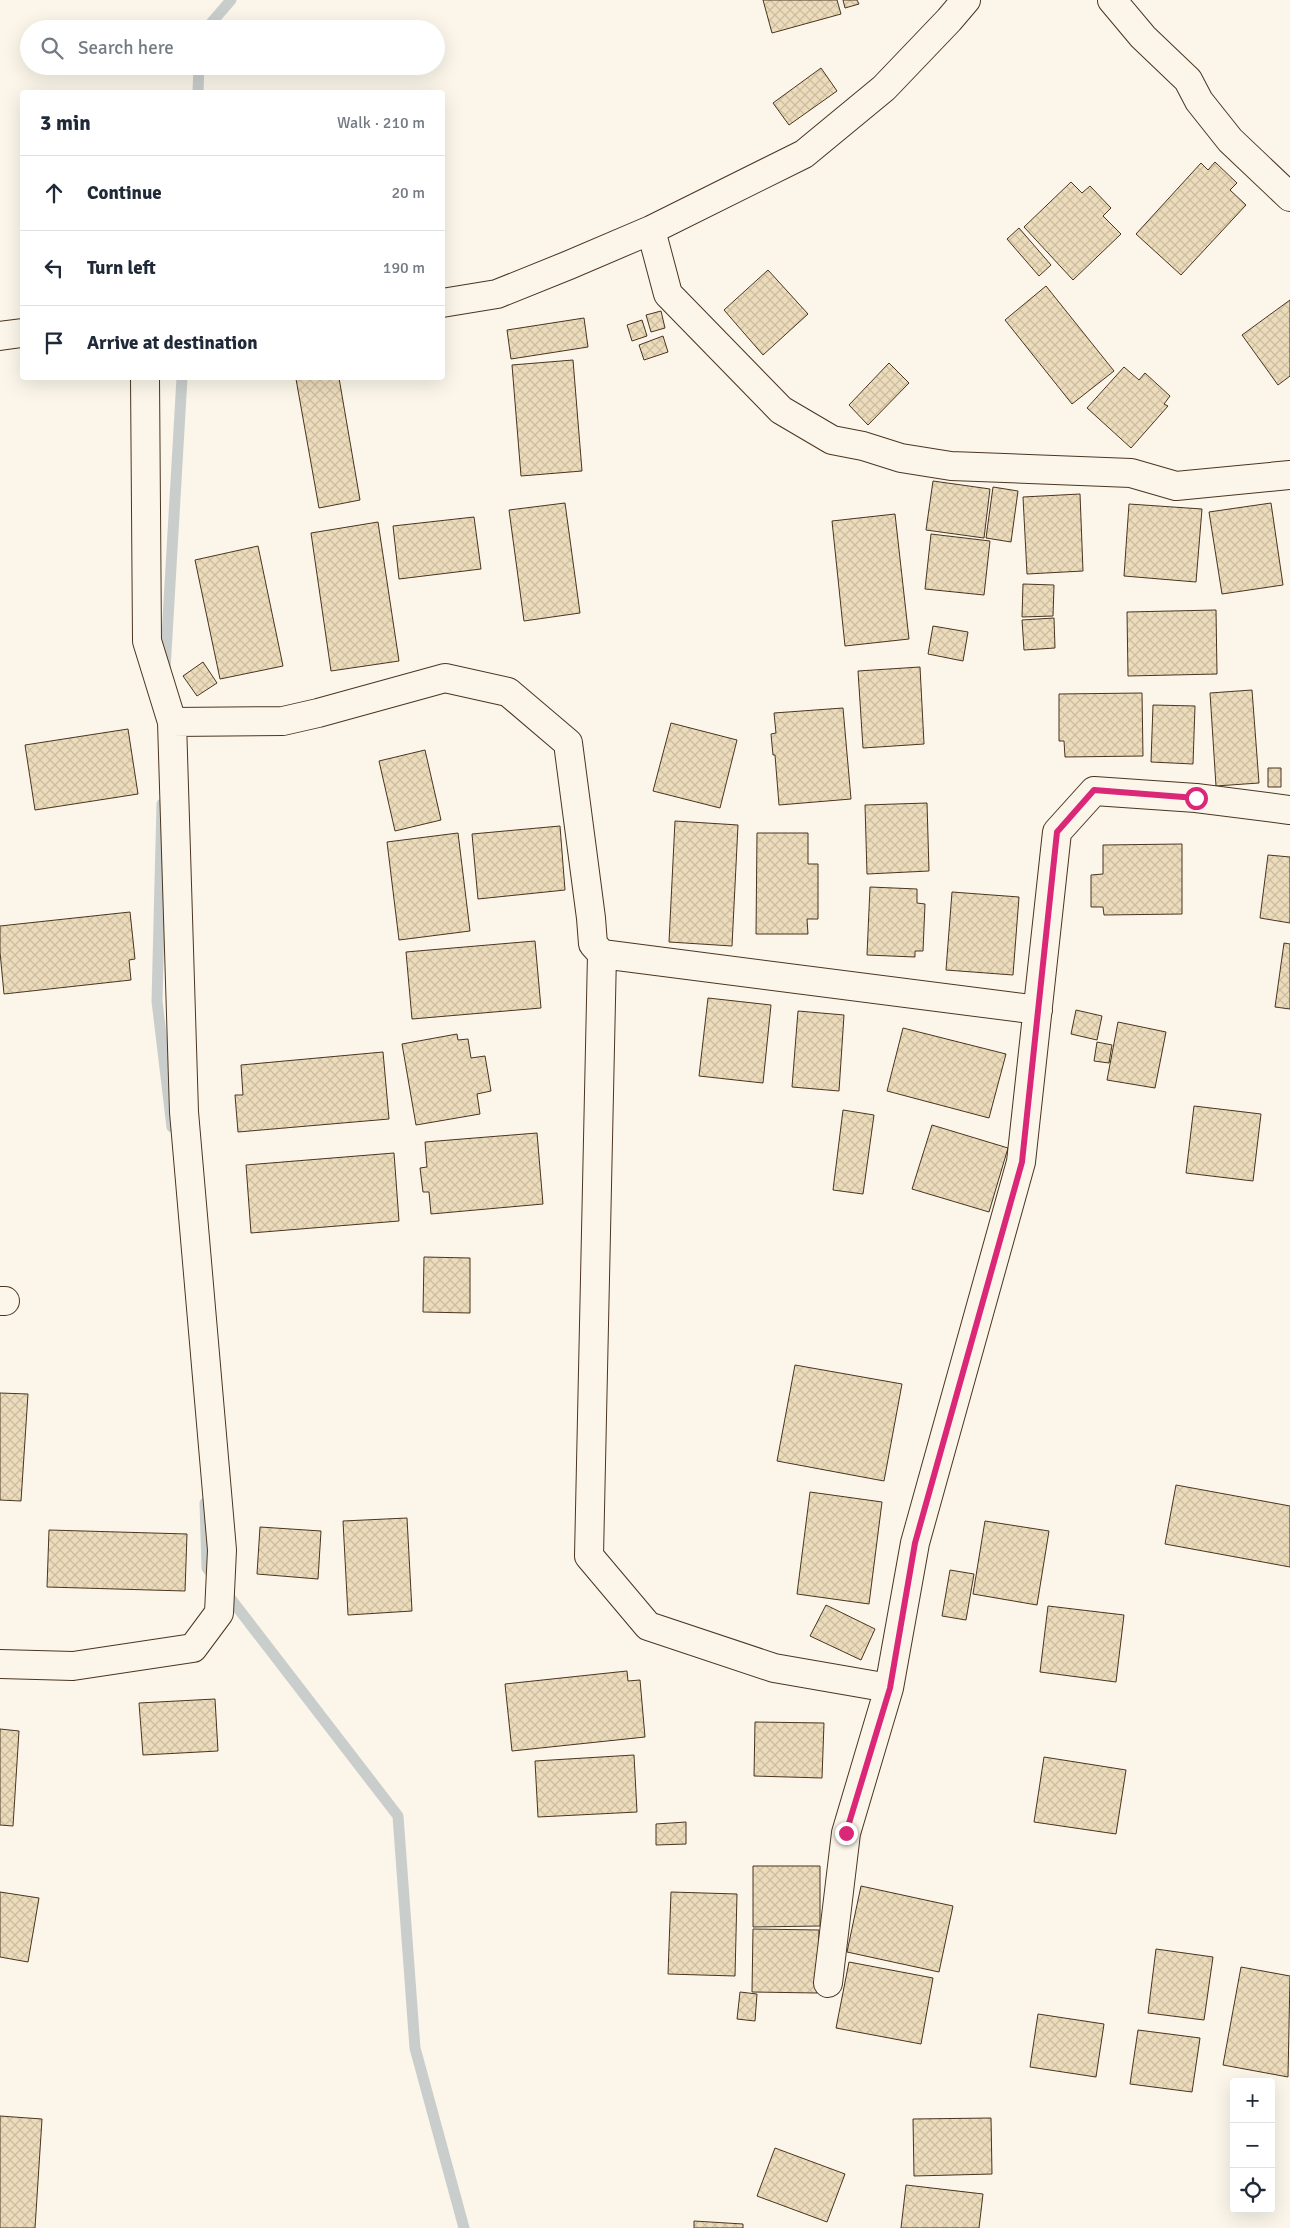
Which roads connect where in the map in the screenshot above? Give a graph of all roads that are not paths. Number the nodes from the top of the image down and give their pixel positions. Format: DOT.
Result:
graph roads {
  1 [pos="966,0"];
  2 [pos="1112,0"];
  3 [pos="1290,197"];
  4 [pos="651,230"];
  5 [pos="445,303"];
  6 [pos="20,333"];
  7 [pos="0,336"];
  8 [pos="145,380"];
  9 [pos="1290,475"];
  10 [pos="172,722"];
  11 [pos="1290,810"];
  12 [pos="602,954"];
  13 [pos="1038,1010"];
  14 [pos="0,1664"];
  15 [pos="890,1688"];
  16 [pos="828,1983"];
  1 -- 4 [label="street"];
  2 -- 3 [label="street"];
  4 -- 5 [label="street"];
  4 -- 9 [label="street"];
  6 -- 7 [label="street"];
  8 -- 10 [label="street"];
  10 -- 12 [label="street"];
  10 -- 14 [label="street"];
  11 -- 13 [label="street"];
  12 -- 13 [label="street"];
  12 -- 15 [label="street"];
  13 -- 15 [label="street"];
  15 -- 16 [label="street"];
}
